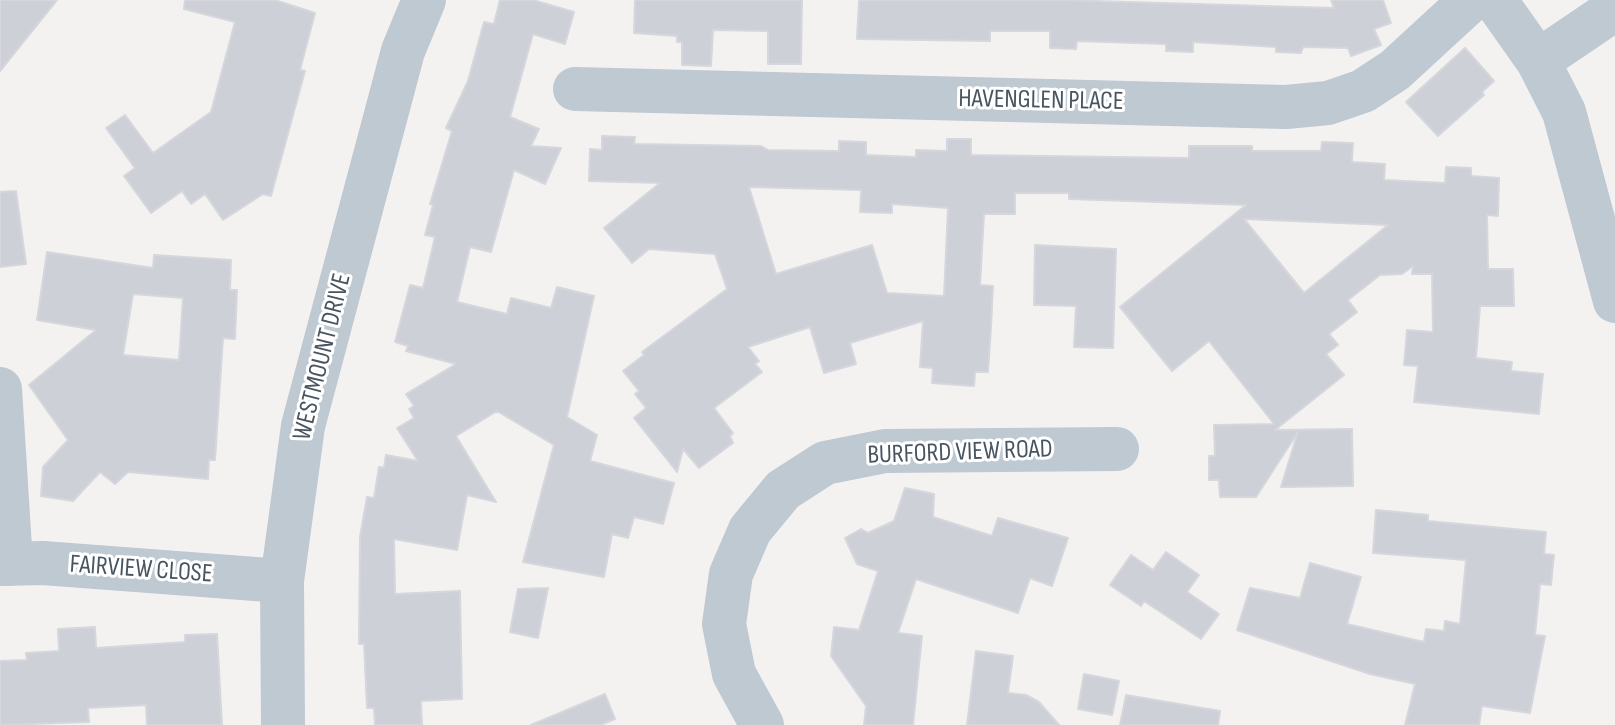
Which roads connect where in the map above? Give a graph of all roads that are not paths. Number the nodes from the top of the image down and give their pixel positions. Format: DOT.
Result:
graph roads {
  1 [pos="424,0"];
  2 [pos="1471,0"];
  3 [pos="1495,0"];
  4 [pos="1585,0"];
  5 [pos="1615,9"];
  6 [pos="1532,51"];
  7 [pos="575,89"];
  8 [pos="1615,301"];
  9 [pos="0,389"];
  10 [pos="1117,449"];
  11 [pos="5,564"];
  12 [pos="282,581"];
  13 [pos="283,725"];
  14 [pos="762,725"];
  1 -- 12 [label="street, WESTMOUNT DRIVE"];
  2 -- 7 [label="street, HAVENGLEN PLACE"];
  3 -- 6 [label="street"];
  4 -- 6 [label="street"];
  5 -- 6 [label="street"];
  6 -- 8 [label="street"];
  9 -- 11 [label="street"];
  10 -- 14 [label="street, BURFORD VIEW ROAD"];
  11 -- 12 [label="street, FAIRVIEW CLOSE"];
  12 -- 13 [label="street, WESTMOUNT DRIVE"];
}
